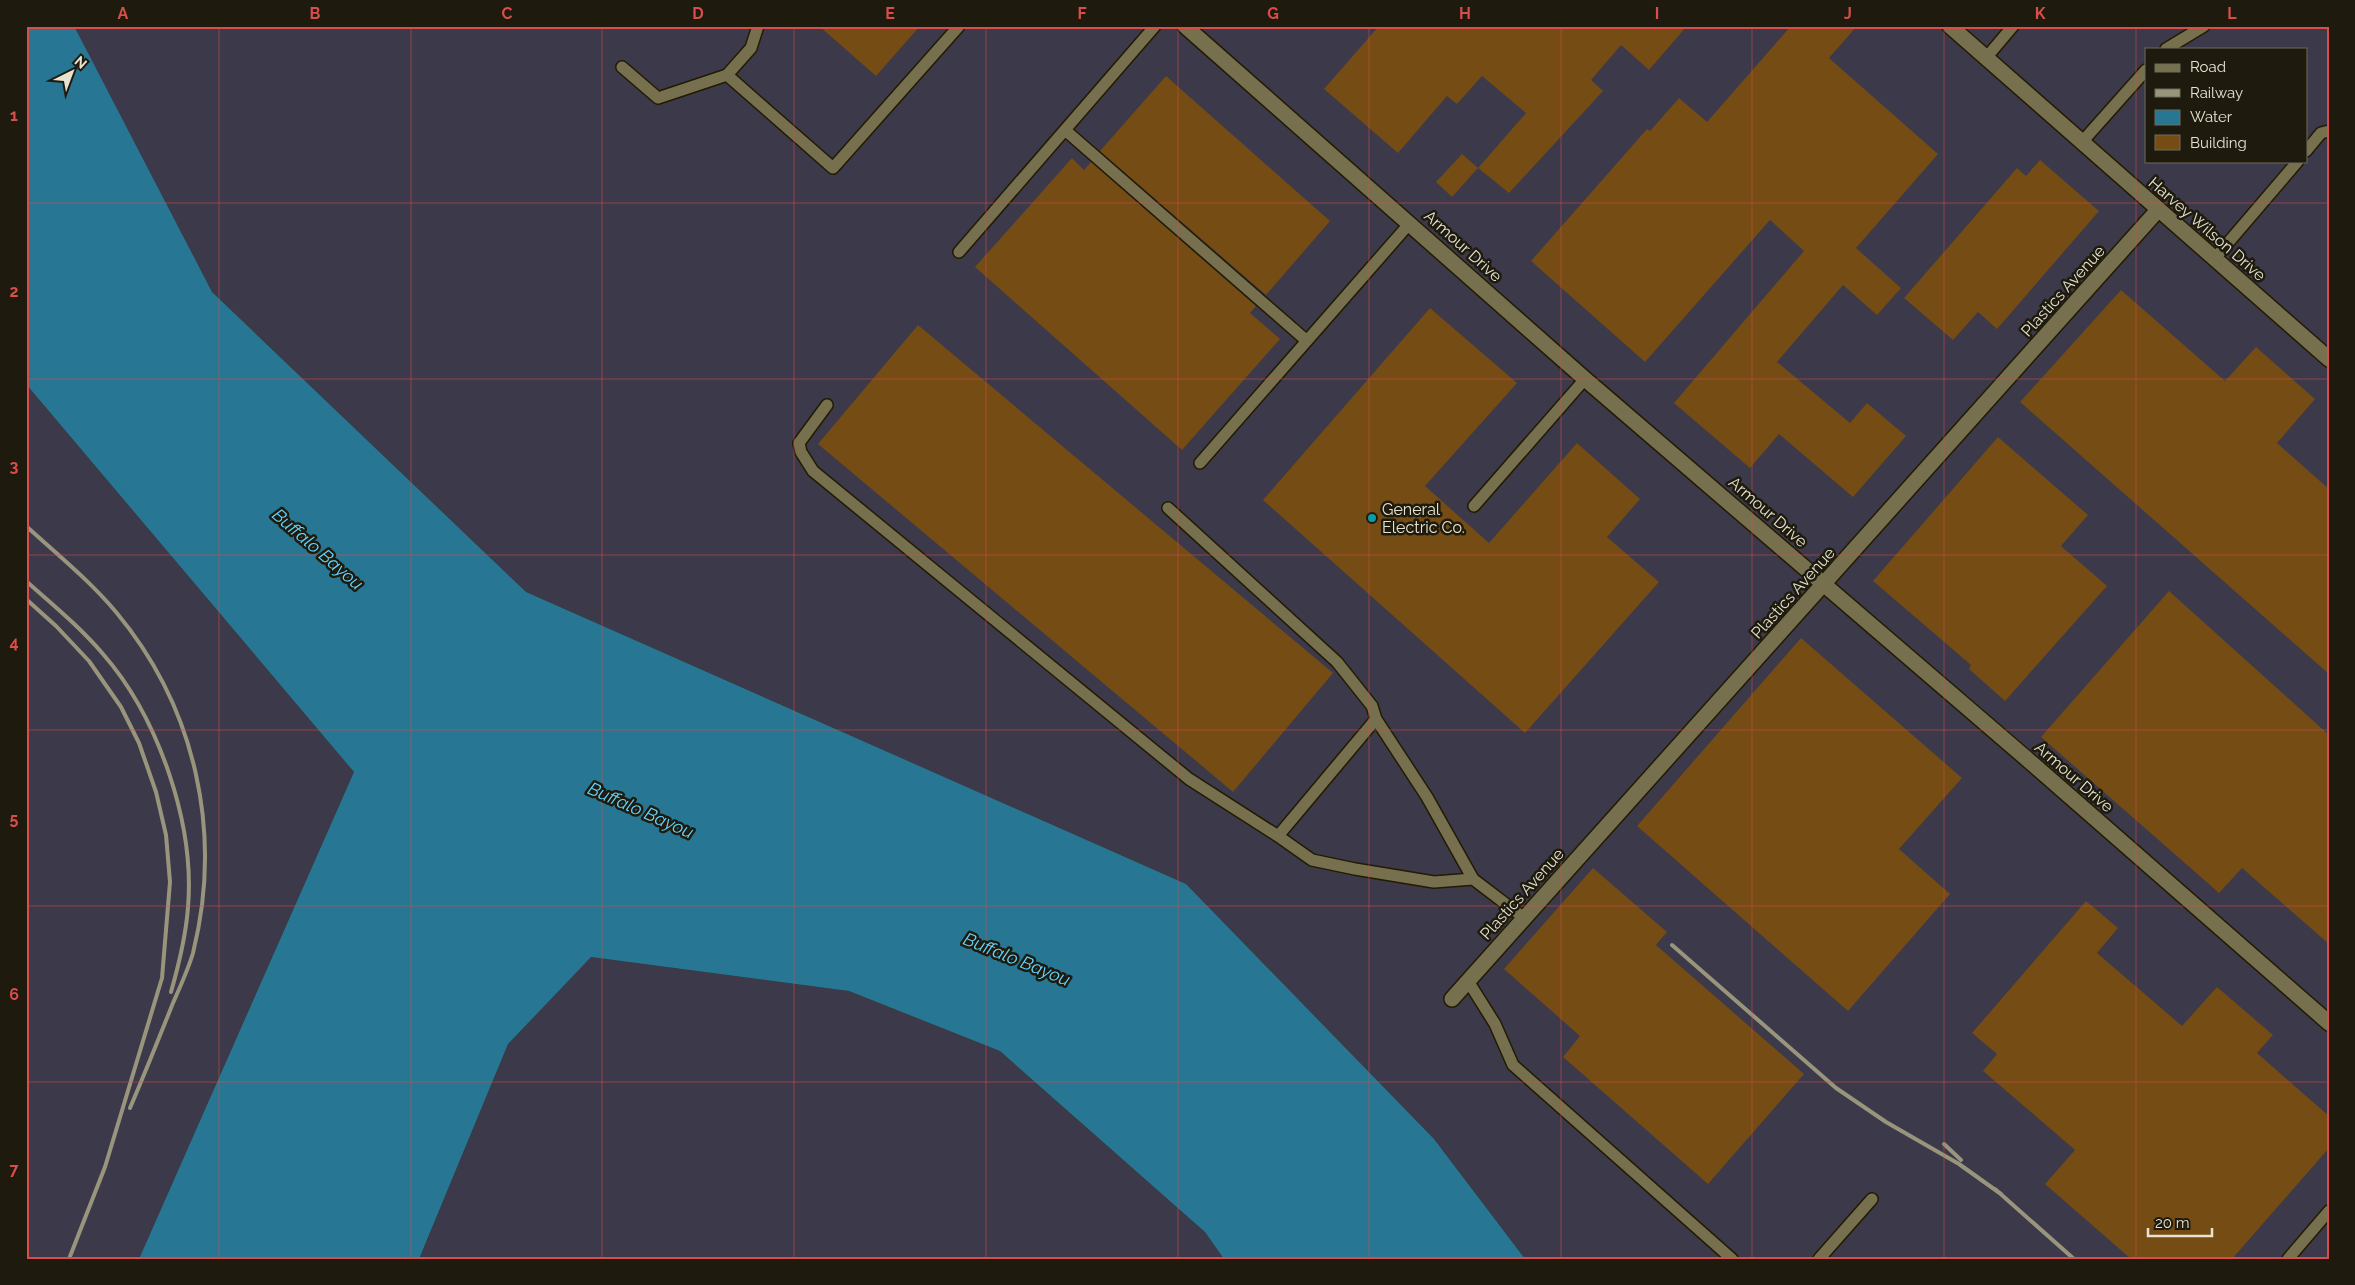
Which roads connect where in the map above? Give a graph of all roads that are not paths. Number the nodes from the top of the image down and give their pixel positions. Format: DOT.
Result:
graph roads {
  1 [pos="758,26"];
  2 [pos="959,26"];
  3 [pos="1155,26"];
  4 [pos="1185,26"];
  5 [pos="1950,26"];
  6 [pos="2013,26"];
  7 [pos="2201,27"];
  8 [pos="2168,48"];
  9 [pos="1986,58"];
  10 [pos="622,67"];
  11 [pos="2145,71"];
  12 [pos="727,76"];
  13 [pos="1065,130"];
  14 [pos="2329,131"];
  15 [pos="2082,142"];
  16 [pos="2308,149"];
  17 [pos="2297,162"];
  18 [pos="2158,210"];
  19 [pos="1410,223"];
  20 [pos="959,252"];
  21 [pos="2215,258"];
  22 [pos="1307,341"];
  23 [pos="2329,358"];
  24 [pos="1585,379"];
  25 [pos="828,405"];
  26 [pos="1200,463"];
  27 [pos="1474,506"];
  28 [pos="1168,508"];
  29 [pos="1825,584"];
  30 [pos="1376,719"];
  31 [pos="1278,836"];
  32 [pos="1472,879"];
  33 [pos="1524,918"];
  34 [pos="1468,980"];
  35 [pos="1452,999"];
  36 [pos="2329,1023"];
  37 [pos="1872,1199"];
  38 [pos="2329,1212"];
  39 [pos="1732,1259"];
  40 [pos="1819,1259"];
  41 [pos="2288,1259"];
  1 -- 12 [label="lane"];
  2 -- 12 [label="lane"];
  3 -- 13 [label="lane"];
  4 -- 19 [label="street, Armour Drive"];
  5 -- 9 [label="street, Harvey Wilson Drive"];
  6 -- 9 [label="lane"];
  7 -- 8 [label="lane"];
  9 -- 15 [label="street, Harvey Wilson Drive"];
  10 -- 12 [label="lane"];
  11 -- 15 [label="lane"];
  13 -- 20 [label="lane"];
  13 -- 22 [label="lane"];
  14 -- 16 [label="lane"];
  15 -- 18 [label="street, Harvey Wilson Drive"];
  17 -- 21 [label="lane"];
  18 -- 21 [label="street, Harvey Wilson Drive"];
  18 -- 29 [label="street, Plastics Avenue"];
  19 -- 22 [label="lane"];
  19 -- 24 [label="street, Armour Drive"];
  21 -- 23 [label="street, Harvey Wilson Drive"];
  22 -- 26 [label="lane"];
  24 -- 27 [label="lane"];
  24 -- 29 [label="street, Armour Drive"];
  25 -- 31 [label="lane"];
  28 -- 30 [label="lane"];
  29 -- 33 [label="street, Plastics Avenue"];
  29 -- 36 [label="street, Armour Drive"];
  30 -- 31 [label="lane"];
  30 -- 32 [label="lane"];
  31 -- 32 [label="lane"];
  32 -- 33 [label="lane"];
  33 -- 34 [label="street, Plastics Avenue"];
  34 -- 35 [label="street, Plastics Avenue"];
  34 -- 39 [label="lane"];
  37 -- 40 [label="lane"];
  38 -- 41 [label="lane"];
}
